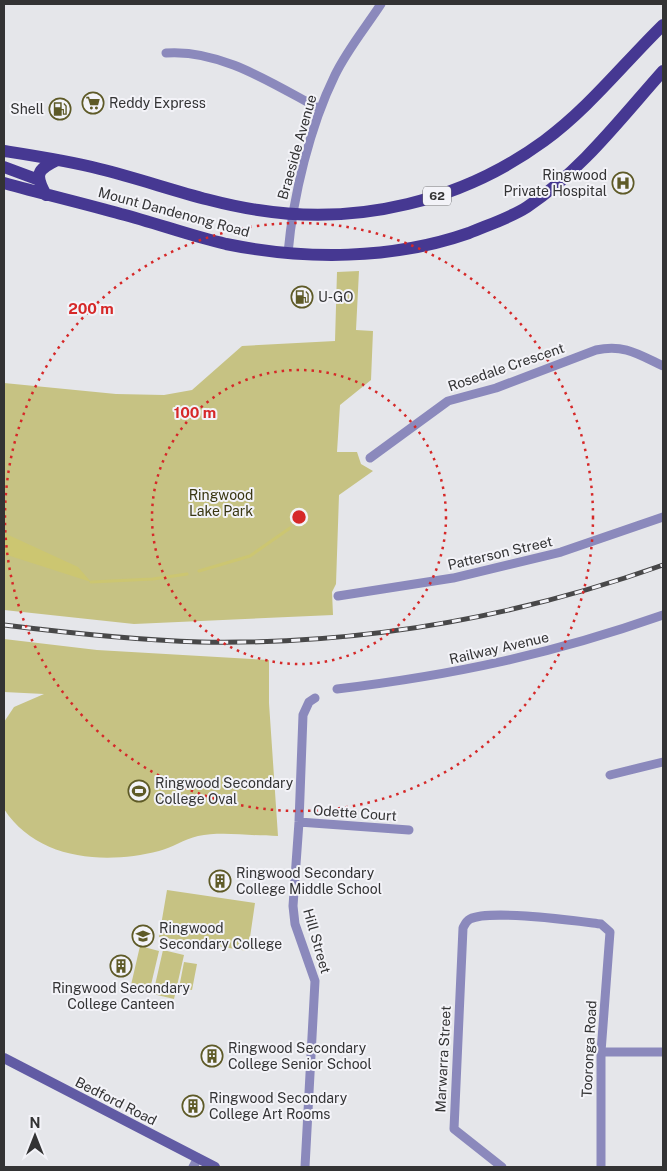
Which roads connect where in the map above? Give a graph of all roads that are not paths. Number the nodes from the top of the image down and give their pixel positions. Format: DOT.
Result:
graph roads {
  1 [pos="381,4"];
  2 [pos="663,25"];
  3 [pos="166,53"];
  4 [pos="663,71"];
  5 [pos="320,109"];
  6 [pos="4,151"];
  7 [pos="57,160"];
  8 [pos="4,168"];
  9 [pos="39,180"];
  10 [pos="4,183"];
  11 [pos="46,195"];
  12 [pos="291,214"];
  13 [pos="288,252"];
  14 [pos="663,366"];
  15 [pos="370,458"];
  16 [pos="663,517"];
  17 [pos="338,596"];
  18 [pos="663,615"];
  19 [pos="337,688"];
  20 [pos="315,698"];
  21 [pos="663,762"];
  22 [pos="610,775"];
  23 [pos="299,822"];
  24 [pos="409,830"];
  25 [pos="610,932"];
  26 [pos="600,1052"];
  27 [pos="663,1052"];
  28 [pos="4,1058"];
  29 [pos="195,1163"];
  30 [pos="215,1167"];
  31 [pos="305,1167"];
  32 [pos="502,1167"];
  33 [pos="601,1167"];
  1 -- 5 [label="street, Braeside Avenue"];
  2 -- 12 [label="main road, Mount Dandenong Road / 62"];
  3 -- 5 [label="street"];
  4 -- 13 [label="main road, Mount Dandenong Road"];
  5 -- 12 [label="street, Braeside Avenue"];
  6 -- 7 [label="main road, Mount Dandenong Road / 62"];
  7 -- 9 [label="main road"];
  7 -- 12 [label="main road, Mount Dandenong Road / 62"];
  8 -- 9 [label="main road"];
  9 -- 11 [label="main road"];
  10 -- 11 [label="main road, Mount Dandenong Road"];
  11 -- 13 [label="main road, Mount Dandenong Road"];
  12 -- 13 [label="street, Braeside Avenue"];
  14 -- 15 [label="street, Rosedale Crescent"];
  16 -- 17 [label="street, Patterson Street"];
  18 -- 19 [label="street, Railway Avenue"];
  20 -- 23 [label="street, Hill Street"];
  21 -- 22 [label="street"];
  23 -- 24 [label="street, Odette Court"];
  23 -- 31 [label="street, Hill Street"];
  25 -- 26 [label="street, Tooronga Road"];
  25 -- 32 [label="street, Marwarra Street"];
  26 -- 27 [label="street"];
  26 -- 33 [label="street, Tooronga Road"];
  28 -- 29 [label="main road, Bedford Road"];
  29 -- 30 [label="main road, Bedford Road"];
}
